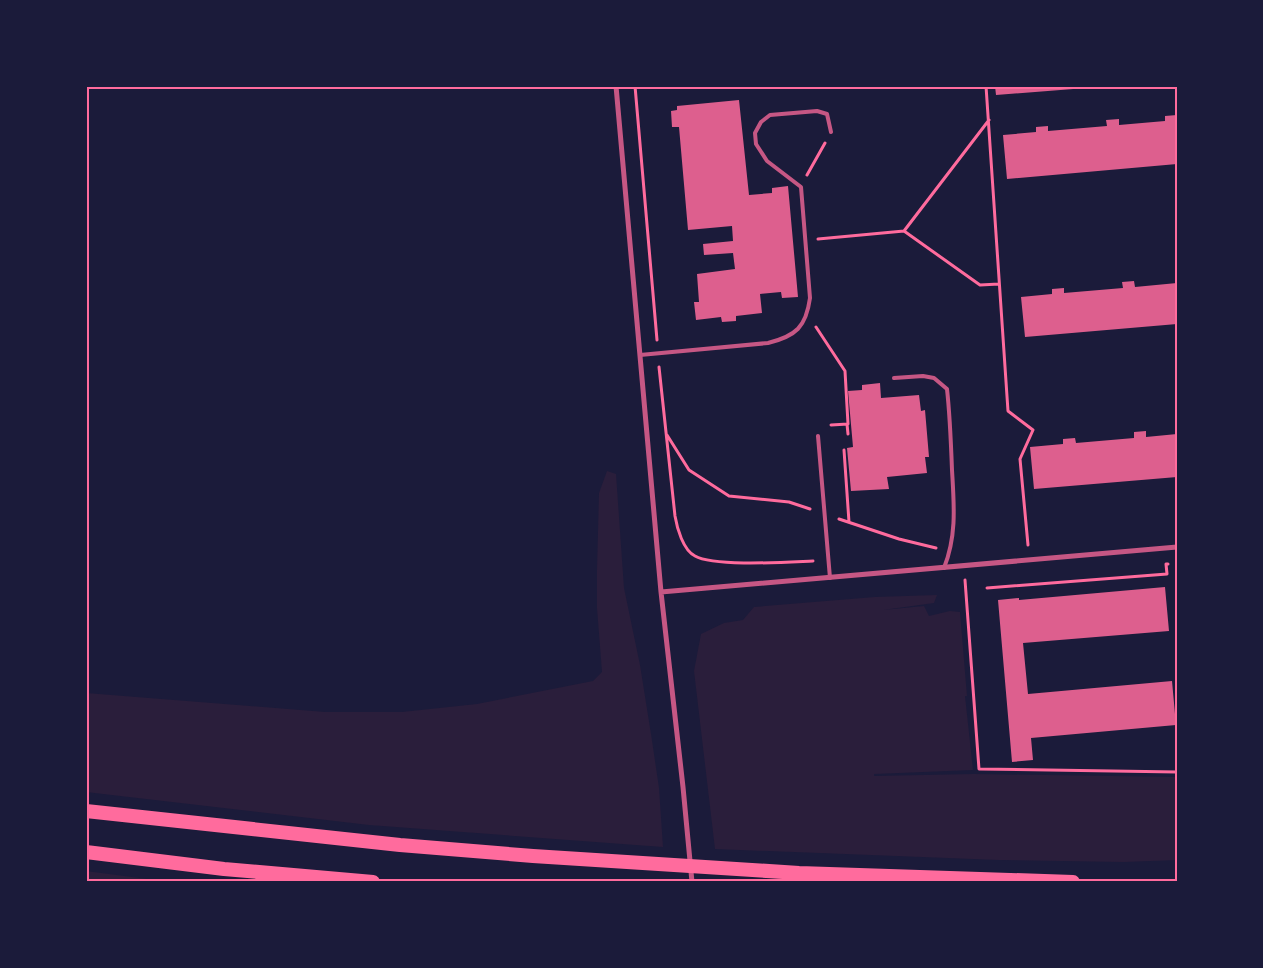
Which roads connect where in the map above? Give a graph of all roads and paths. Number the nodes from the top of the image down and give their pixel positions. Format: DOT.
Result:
graph roads {
  1 [pos="616,86"];
  2 [pos="635,86"];
  3 [pos="986,86"];
  4 [pos="989,120"];
  5 [pos="831,132"];
  6 [pos="800,187"];
  7 [pos="904,231"];
  8 [pos="805,240"];
  9 [pos="999,284"];
  10 [pos="808,314"];
  11 [pos="658,354"];
  12 [pos="640,355"];
  13 [pos="894,378"];
  14 [pos="848,424"];
  15 [pos="831,426"];
  16 [pos="665,432"];
  17 [pos="848,434"];
  18 [pos="818,436"];
  19 [pos="844,450"];
  20 [pos="824,514"];
  21 [pos="849,522"];
  22 [pos="1177,547"];
  23 [pos="951,551"];
  24 [pos="931,553"];
  25 [pos="1029,560"];
  26 [pos="829,561"];
  27 [pos="1171,563"];
  28 [pos="964,566"];
  29 [pos="944,568"];
  30 [pos="830,578"];
  31 [pos="987,588"];
  32 [pos="661,592"];
  33 [pos="1177,772"];
  34 [pos="86,812"];
  35 [pos="86,852"];
  36 [pos="373,882"];
  37 [pos="692,882"];
  38 [pos="1074,882"];
  1 -- 12 [label="street"];
  2 -- 11 [label="path"];
  3 -- 4 [label="path"];
  4 -- 7 [label="path"];
  4 -- 9 [label="path"];
  5 -- 6 [label="path"];
  5 -- 6 [label="lane"];
  6 -- 8 [label="lane"];
  7 -- 8 [label="path"];
  7 -- 9 [label="path"];
  8 -- 10 [label="lane"];
  9 -- 25 [label="path"];
  10 -- 11 [label="lane"];
  10 -- 14 [label="path"];
  11 -- 12 [label="lane"];
  11 -- 16 [label="path"];
  12 -- 32 [label="street"];
  13 -- 23 [label="lane"];
  14 -- 15 [label="path"];
  14 -- 17 [label="path"];
  16 -- 20 [label="path"];
  16 -- 26 [label="path"];
  18 -- 20 [label="lane"];
  19 -- 21 [label="path"];
  20 -- 21 [label="path"];
  20 -- 26 [label="lane"];
  21 -- 23 [label="path"];
  22 -- 25 [label="street"];
  23 -- 24 [label="path"];
  23 -- 29 [label="lane"];
  25 -- 28 [label="street"];
  26 -- 30 [label="lane"];
  27 -- 31 [label="path"];
  28 -- 29 [label="street"];
  28 -- 33 [label="path"];
  29 -- 30 [label="street"];
  30 -- 32 [label="street"];
  32 -- 37 [label="street"];
  34 -- 38 [label="highway"];
  35 -- 36 [label="highway"];
}
